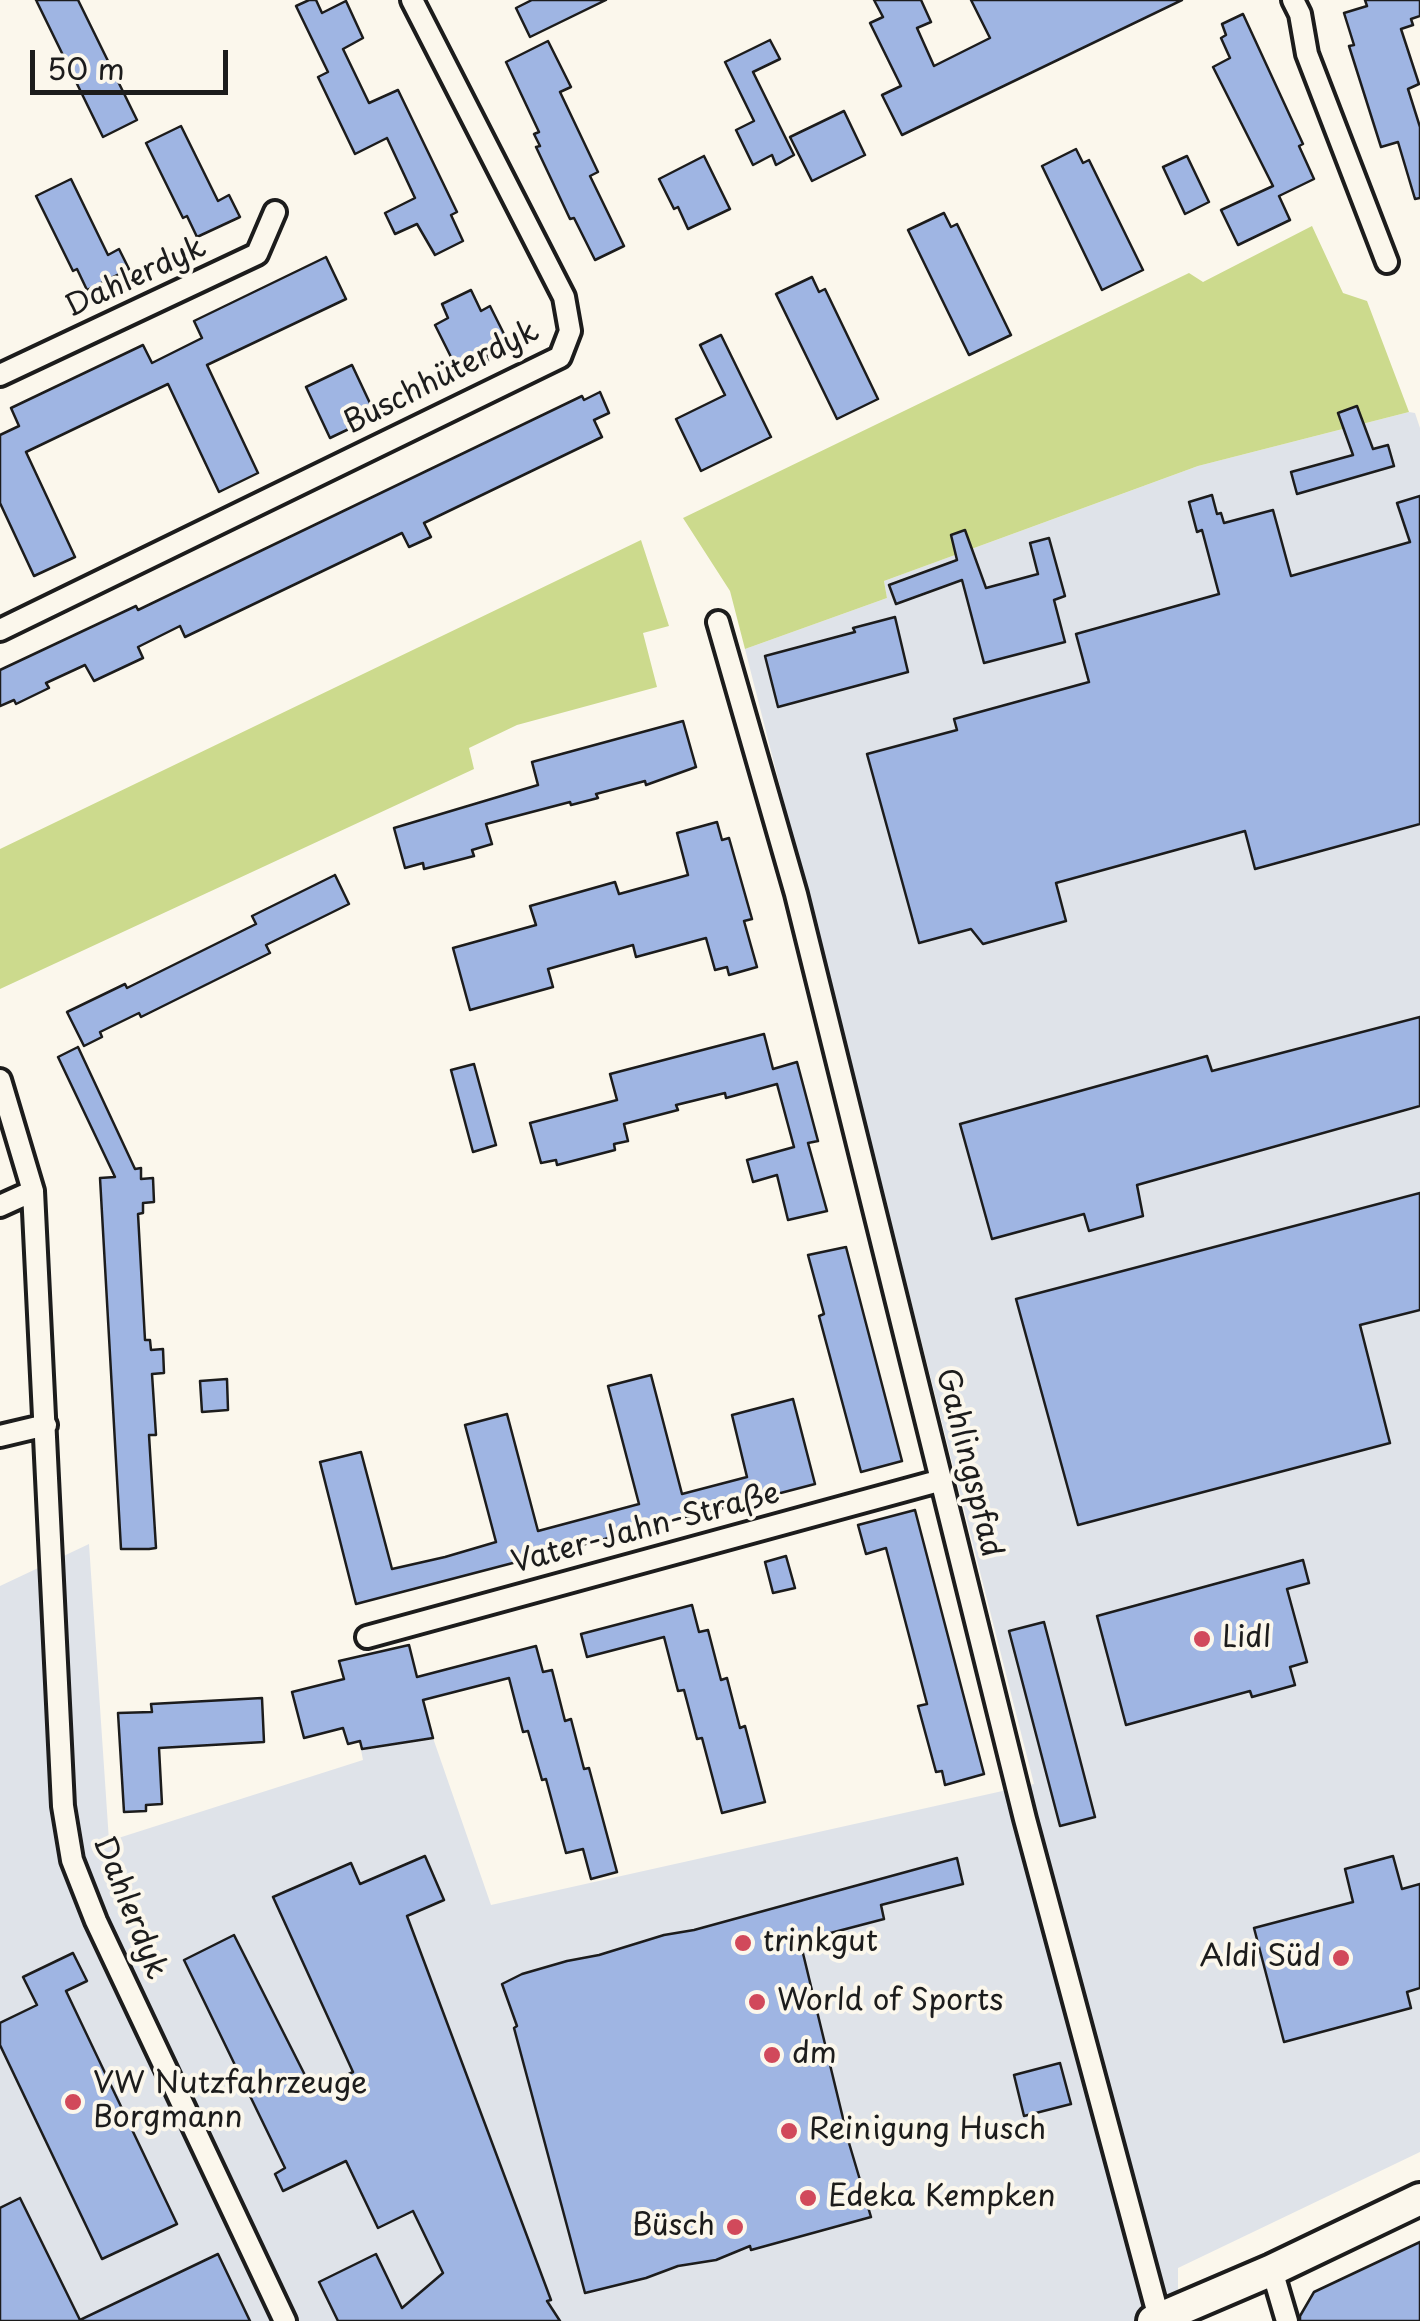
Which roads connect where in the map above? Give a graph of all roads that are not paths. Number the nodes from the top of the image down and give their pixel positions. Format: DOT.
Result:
graph roads {
  1 [pos="412,0"];
  2 [pos="1293,0"];
  3 [pos="275,212"];
  4 [pos="1387,262"];
  5 [pos="0,375"];
  6 [pos="718,622"];
  7 [pos="0,630"];
  8 [pos="0,1080"];
  9 [pos="33,1191"];
  10 [pos="0,1206"];
  11 [pos="46,1425"];
  12 [pos="0,1436"];
  13 [pos="942,1480"];
  14 [pos="367,1637"];
  15 [pos="1420,2199"];
  16 [pos="1272,2270"];
  17 [pos="1156,2320"];
  18 [pos="286,2321"];
  19 [pos="1287,2321"];
  1 -- 7 [label="street, Buschhüterdyk"];
  2 -- 4 [label="street"];
  3 -- 5 [label="street, Dahlerdyk"];
  6 -- 13 [label="street, Gahlingspfad"];
  8 -- 9 [label="street, Dahlerdyk"];
  9 -- 10 [label="street"];
  9 -- 11 [label="street, Dahlerdyk"];
  11 -- 12 [label="street"];
  11 -- 18 [label="street, Dahlerdyk"];
  13 -- 14 [label="street, Vater-Jahn-Straße"];
  13 -- 17 [label="street, Gahlingspfad"];
  15 -- 16 [label="main road"];
  16 -- 17 [label="main road"];
  16 -- 19 [label="street"];
}
